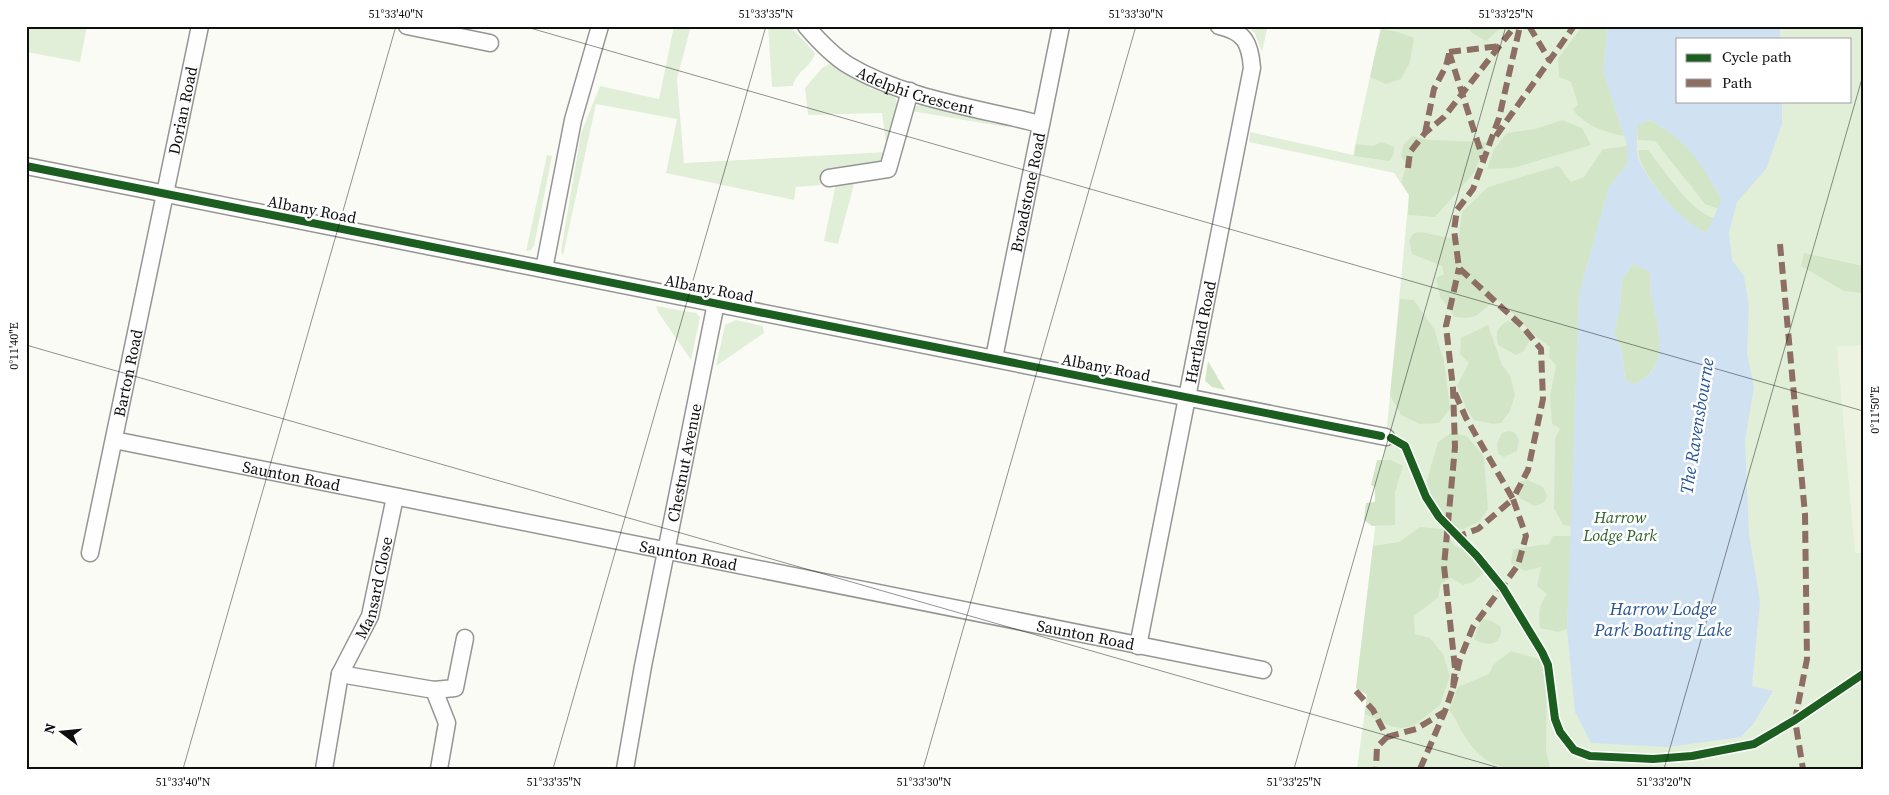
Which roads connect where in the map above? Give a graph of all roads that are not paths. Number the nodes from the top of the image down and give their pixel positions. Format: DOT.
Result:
graph roads {
  1 [pos="200,26"];
  2 [pos="407,26"];
  3 [pos="600,26"];
  4 [pos="806,26"];
  5 [pos="1061,26"];
  6 [pos="1219,26"];
  7 [pos="490,43"];
  8 [pos="910,91"];
  9 [pos="1040,124"];
  10 [pos="26,166"];
  11 [pos="829,178"];
  12 [pos="165,194"];
  13 [pos="544,269"];
  14 [pos="716,303"];
  15 [pos="994,358"];
  16 [pos="1187,397"];
  17 [pos="1386,437"];
  18 [pos="114,440"];
  19 [pos="395,497"];
  20 [pos="665,552"];
  21 [pos="90,553"];
  22 [pos="465,638"];
  23 [pos="1138,646"];
  24 [pos="1263,670"];
  25 [pos="340,674"];
  26 [pos="434,690"];
  27 [pos="324,769"];
  28 [pos="439,769"];
  29 [pos="625,769"];
  1 -- 12 [label="street, Dorian Road"];
  2 -- 7 [label="street"];
  3 -- 13 [label="street"];
  4 -- 8 [label="street, Adelphi Crescent"];
  5 -- 9 [label="street, Broadstone Road"];
  6 -- 16 [label="street, Hartland Road"];
  8 -- 9 [label="street, Adelphi Crescent"];
  8 -- 11 [label="street"];
  9 -- 15 [label="street, Broadstone Road"];
  10 -- 12 [label="street, Albany Road"];
  12 -- 13 [label="street, Albany Road"];
  12 -- 18 [label="street, Barton Road"];
  13 -- 14 [label="street, Albany Road"];
  14 -- 15 [label="street, Albany Road"];
  14 -- 20 [label="street, Chestnut Avenue"];
  15 -- 16 [label="street, Albany Road"];
  16 -- 17 [label="street, Albany Road"];
  16 -- 23 [label="street, Hartland Road"];
  18 -- 19 [label="street, Saunton Road"];
  18 -- 21 [label="street, Barton Road"];
  19 -- 20 [label="street, Saunton Road"];
  19 -- 25 [label="street, Mansard Close"];
  20 -- 23 [label="street, Saunton Road"];
  20 -- 29 [label="street, Chestnut Avenue"];
  22 -- 26 [label="street"];
  23 -- 24 [label="street, Saunton Road"];
  25 -- 26 [label="street"];
  25 -- 27 [label="street, Mansard Close"];
  26 -- 28 [label="street"];
}
